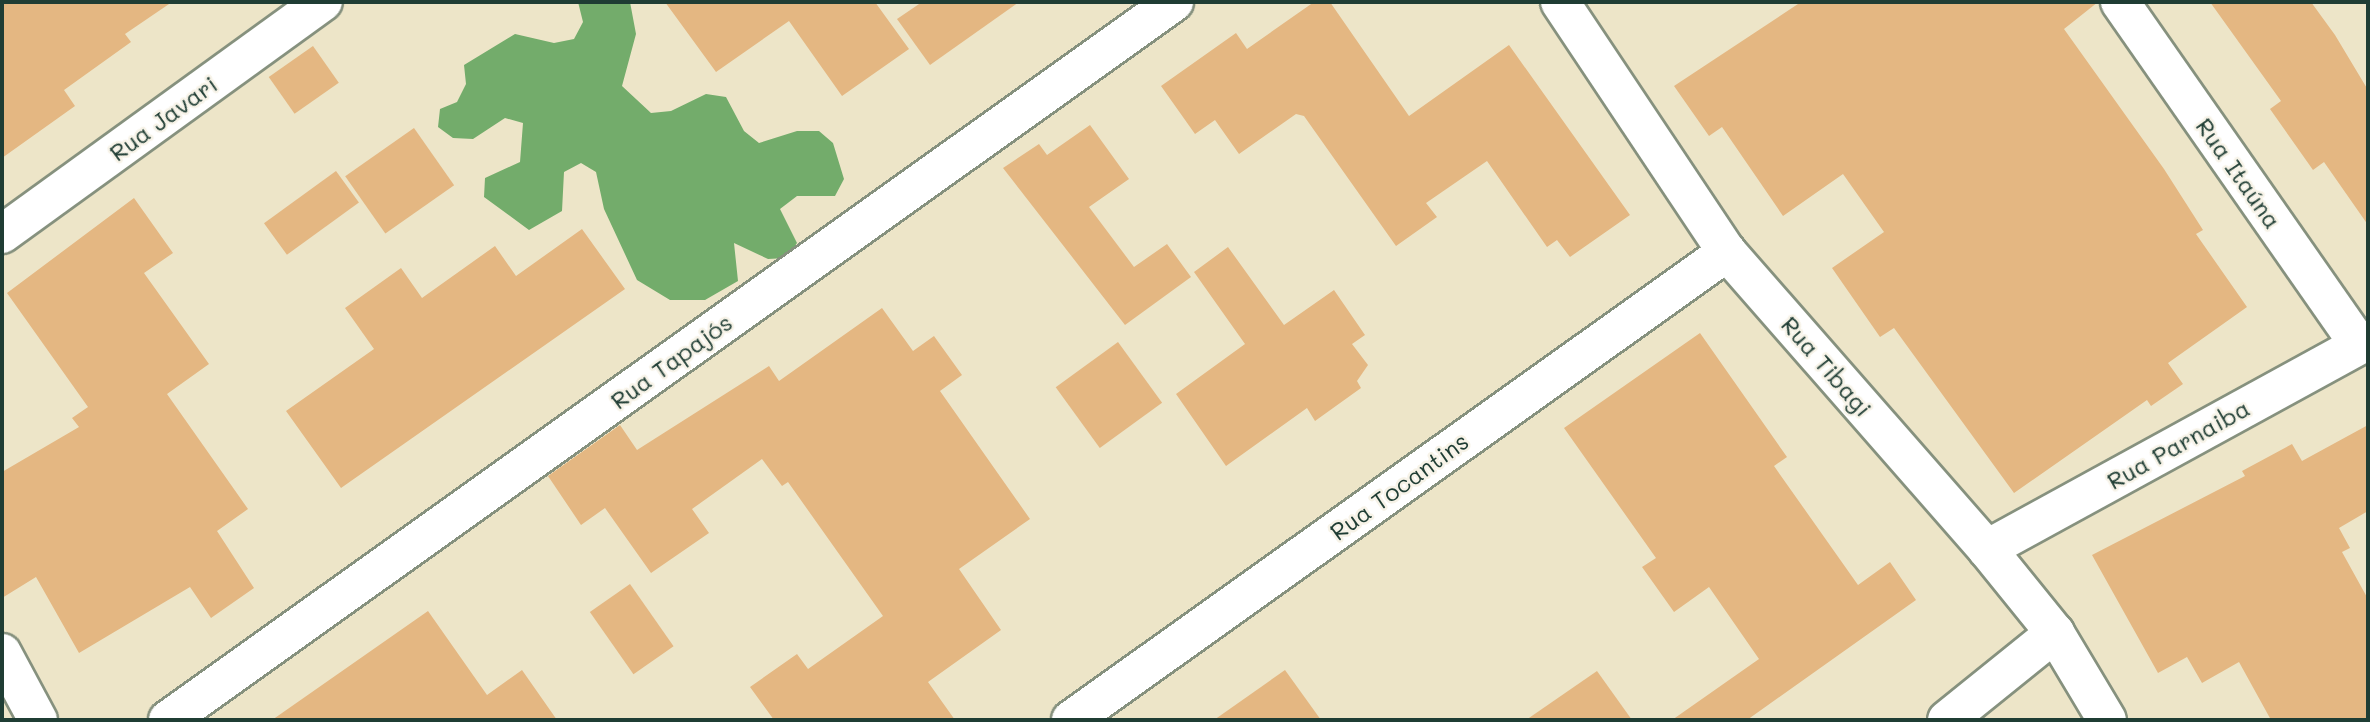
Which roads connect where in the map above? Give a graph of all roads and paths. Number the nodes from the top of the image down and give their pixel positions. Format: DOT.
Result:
graph roads {
  1 [pos="323,2"];
  2 [pos="1174,2"];
  3 [pos="1560,2"];
  4 [pos="2119,2"];
  5 [pos="2,234"];
  6 [pos="1727,252"];
  7 [pos="2364,342"];
  8 [pos="1987,549"];
  9 [pos="2055,632"];
  10 [pos="2,653"];
  11 [pos="38,720"];
  12 [pos="168,720"];
  13 [pos="1071,720"];
  14 [pos="1947,720"];
  15 [pos="2107,720"];
  1 -- 5 [label="street, Rua Javari"];
  2 -- 12 [label="street, Rua Tapajós"];
  3 -- 6 [label="street, Rua Tibagi"];
  4 -- 7 [label="street, Rua Itaúna"];
  6 -- 8 [label="street, Rua Tibagi"];
  6 -- 13 [label="street, Rua Tocantins"];
  7 -- 8 [label="street, Rua Parnaiba"];
  8 -- 9 [label="street, Rua Tibagi"];
  9 -- 14 [label="street"];
  9 -- 15 [label="street, Rua Tibagi"];
  10 -- 11 [label="street"];
}
